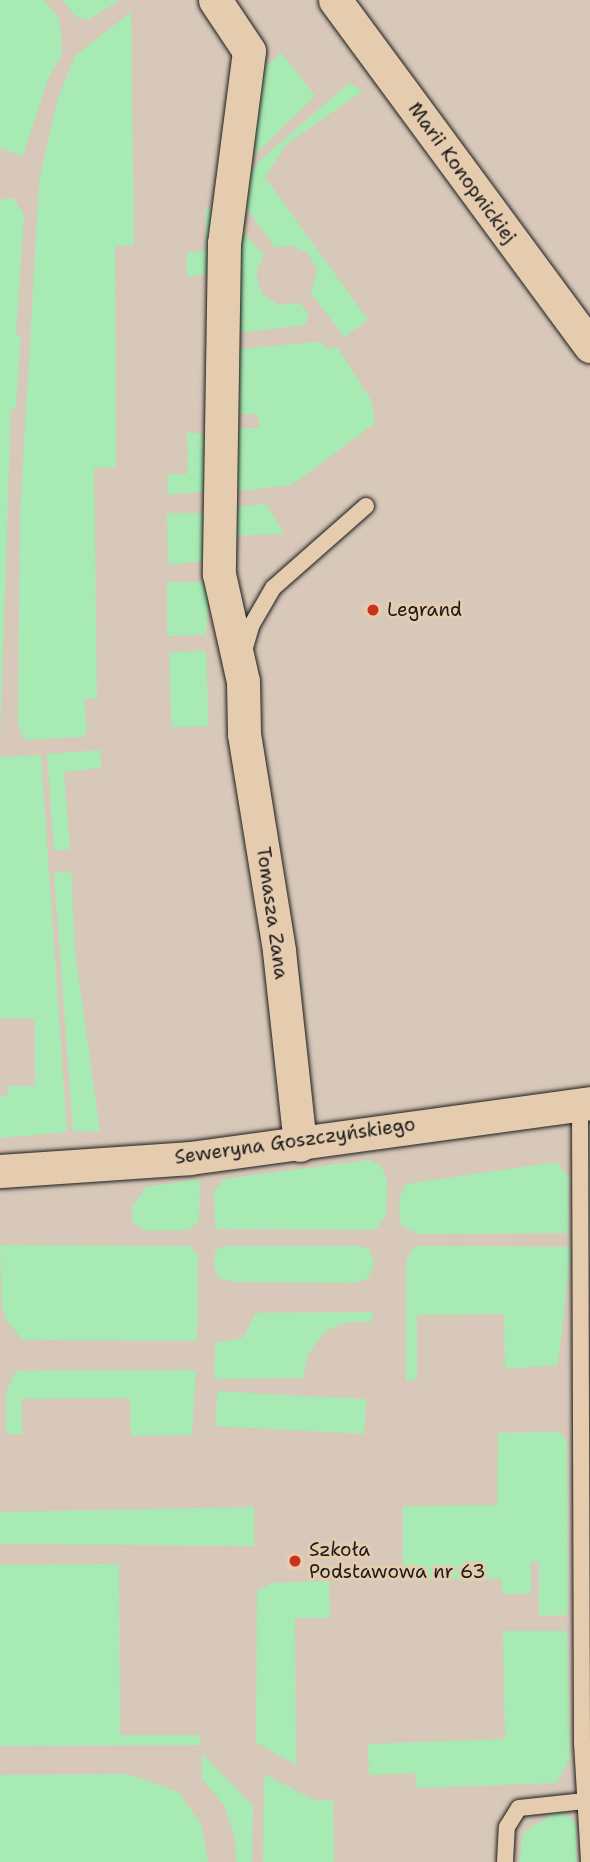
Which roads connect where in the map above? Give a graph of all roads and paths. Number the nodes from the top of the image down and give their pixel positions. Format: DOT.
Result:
graph roads {
  1 [pos="215,0"];
  2 [pos="335,0"];
  3 [pos="590,346"];
  4 [pos="366,506"];
  5 [pos="243,681"];
  6 [pos="585,1103"];
  7 [pos="300,1145"];
  8 [pos="0,1171"];
  9 [pos="585,1801"];
  10 [pos="506,1862"];
  11 [pos="589,1862"];
  1 -- 5 [label="street, Tomasza Zana"];
  2 -- 3 [label="street, Marii Konopnickiej"];
  4 -- 5 [label="lane"];
  5 -- 7 [label="street, Tomasza Zana"];
  6 -- 7 [label="street, Seweryna Goszczyńskiego"];
  6 -- 9 [label="lane"];
  7 -- 8 [label="street, Seweryna Goszczyńskiego"];
  9 -- 10 [label="lane"];
  9 -- 11 [label="lane"];
}
